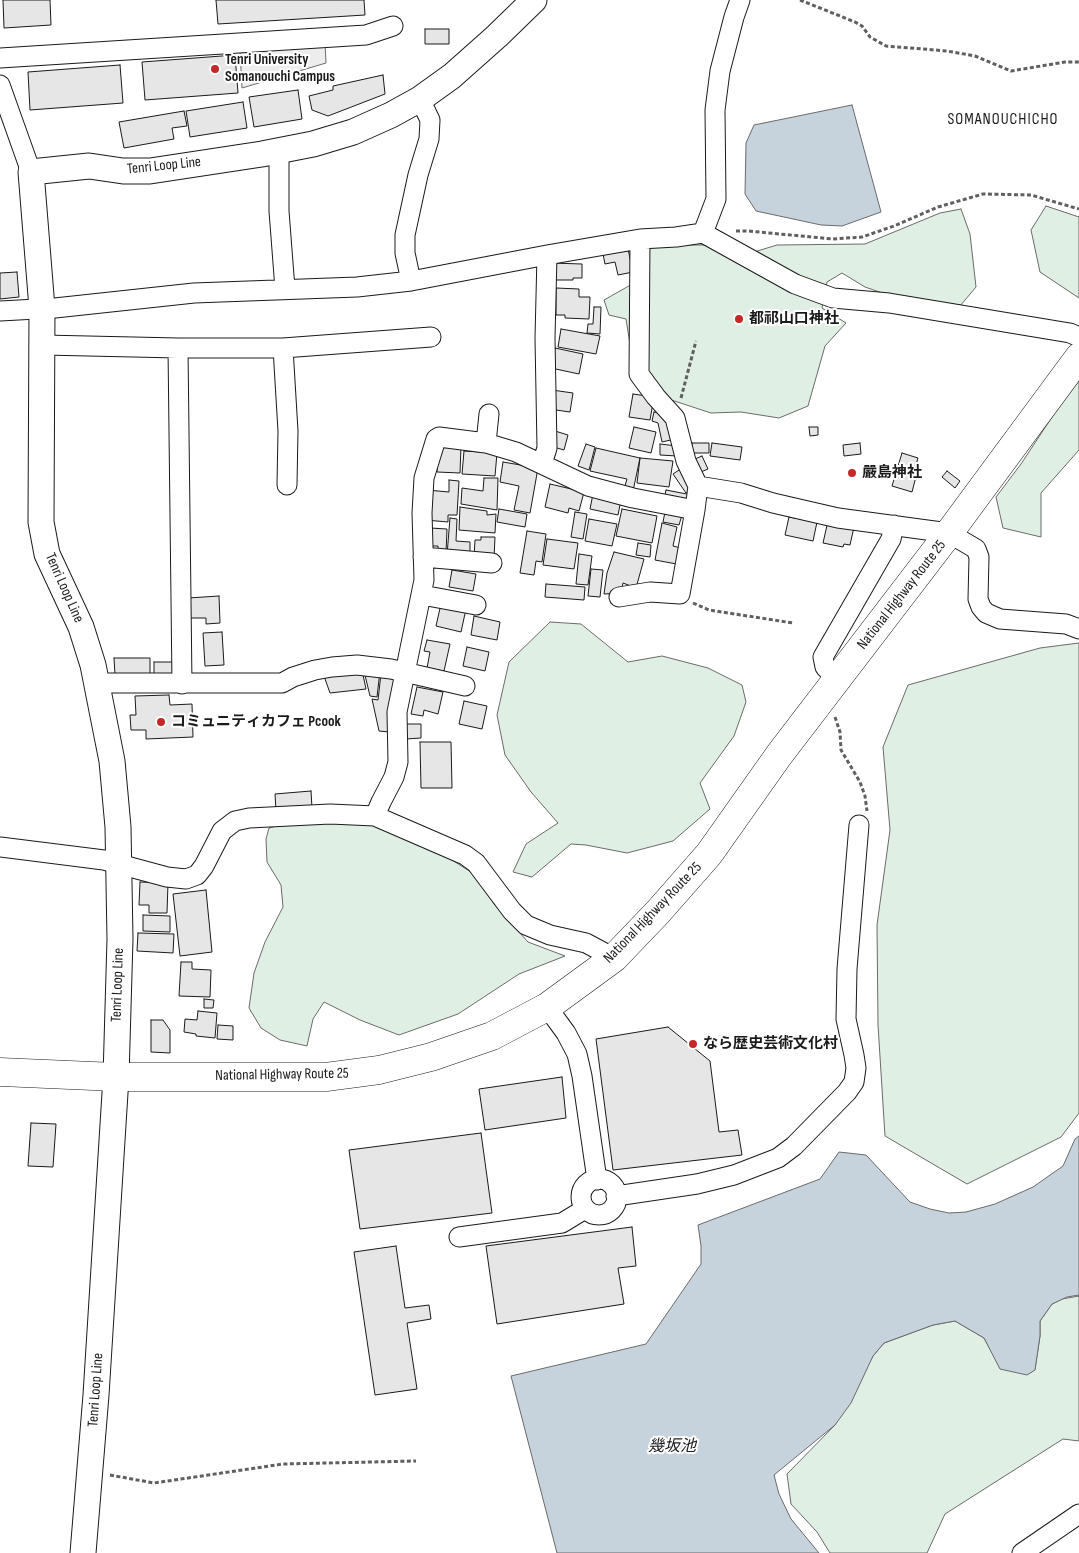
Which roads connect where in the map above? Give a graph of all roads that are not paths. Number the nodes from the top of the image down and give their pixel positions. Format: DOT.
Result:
graph roads {
  1 [pos="534,0"];
  2 [pos="740,0"];
  3 [pos="393,26"];
  4 [pos="0,58"];
  5 [pos="0,85"];
  6 [pos="420,99"];
  7 [pos="279,151"];
  8 [pos="31,172"];
  9 [pos="703,233"];
  10 [pos="640,239"];
  11 [pos="547,255"];
  12 [pos="410,281"];
  13 [pos="285,289"];
  14 [pos="42,308"];
  15 [pos="0,311"];
  16 [pos="431,337"];
  17 [pos="1079,337"];
  18 [pos="43,345"];
  19 [pos="178,348"];
  20 [pos="283,348"];
  21 [pos="1079,357"];
  22 [pos="489,414"];
  23 [pos="486,443"];
  24 [pos="542,464"];
  25 [pos="287,485"];
  26 [pos="698,486"];
  27 [pos="694,510"];
  28 [pos="894,525"];
  29 [pos="949,533"];
  30 [pos="423,557"];
  31 [pos="492,563"];
  32 [pos="422,595"];
  33 [pos="619,597"];
  34 [pos="476,605"];
  35 [pos="1079,630"];
  36 [pos="406,672"];
  37 [pos="97,683"];
  38 [pos="182,684"];
  39 [pos="466,686"];
  40 [pos="830,688"];
  41 [pos="375,816"];
  42 [pos="860,825"];
  43 [pos="0,847"];
  44 [pos="118,865"];
  45 [pos="614,958"];
  46 [pos="547,1007"];
  47 [pos="0,1072"];
  48 [pos="116,1077"];
  49 [pos="597,1180"];
  50 [pos="616,1196"];
  51 [pos="585,1209"];
  52 [pos="459,1237"];
  53 [pos="1079,1514"];
  54 [pos="83,1553"];
  55 [pos="1022,1553"];
  1 -- 6 [label="main road, Tenri Loop Line"];
  2 -- 9 [label="street"];
  3 -- 4 [label="street"];
  5 -- 8 [label="street"];
  6 -- 7 [label="main road, Tenri Loop Line"];
  6 -- 12 [label="street"];
  7 -- 8 [label="main road, Tenri Loop Line"];
  7 -- 13 [label="street"];
  8 -- 14 [label="main road, Tenri Loop Line"];
  9 -- 10 [label="street"];
  9 -- 17 [label="street"];
  10 -- 11 [label="street"];
  10 -- 26 [label="street"];
  11 -- 12 [label="street"];
  11 -- 24 [label="street"];
  12 -- 13 [label="street"];
  13 -- 14 [label="street"];
  14 -- 15 [label="street"];
  14 -- 18 [label="main road, Tenri Loop Line"];
  16 -- 20 [label="street"];
  18 -- 19 [label="street"];
  18 -- 37 [label="main road, Tenri Loop Line"];
  19 -- 20 [label="street"];
  19 -- 38 [label="street"];
  20 -- 25 [label="street"];
  21 -- 29 [label="highway, National Highway Route 25"];
  22 -- 23 [label="street"];
  23 -- 24 [label="street"];
  23 -- 30 [label="street"];
  24 -- 27 [label="street"];
  26 -- 27 [label="street"];
  26 -- 28 [label="street"];
  27 -- 33 [label="street"];
  28 -- 29 [label="street"];
  28 -- 40 [label="street"];
  29 -- 35 [label="street"];
  29 -- 40 [label="highway, National Highway Route 25"];
  30 -- 31 [label="street"];
  30 -- 32 [label="street"];
  32 -- 34 [label="street"];
  32 -- 36 [label="street"];
  36 -- 38 [label="street"];
  36 -- 39 [label="street"];
  36 -- 41 [label="street"];
  37 -- 38 [label="street"];
  37 -- 44 [label="main road, Tenri Loop Line"];
  40 -- 45 [label="highway, National Highway Route 25"];
  41 -- 44 [label="street"];
  41 -- 45 [label="street"];
  42 -- 50 [label="street"];
  43 -- 44 [label="street"];
  44 -- 48 [label="main road, Tenri Loop Line"];
  45 -- 46 [label="highway, National Highway Route 25"];
  46 -- 48 [label="highway, National Highway Route 25"];
  46 -- 49 [label="street"];
  47 -- 48 [label="highway, National Highway Route 25"];
  48 -- 54 [label="main road, Tenri Loop Line"];
  49 -- 50 [label="street"];
  49 -- 51 [label="street"];
  50 -- 51 [label="street"];
  51 -- 52 [label="street"];
  53 -- 55 [label="street"];
}
